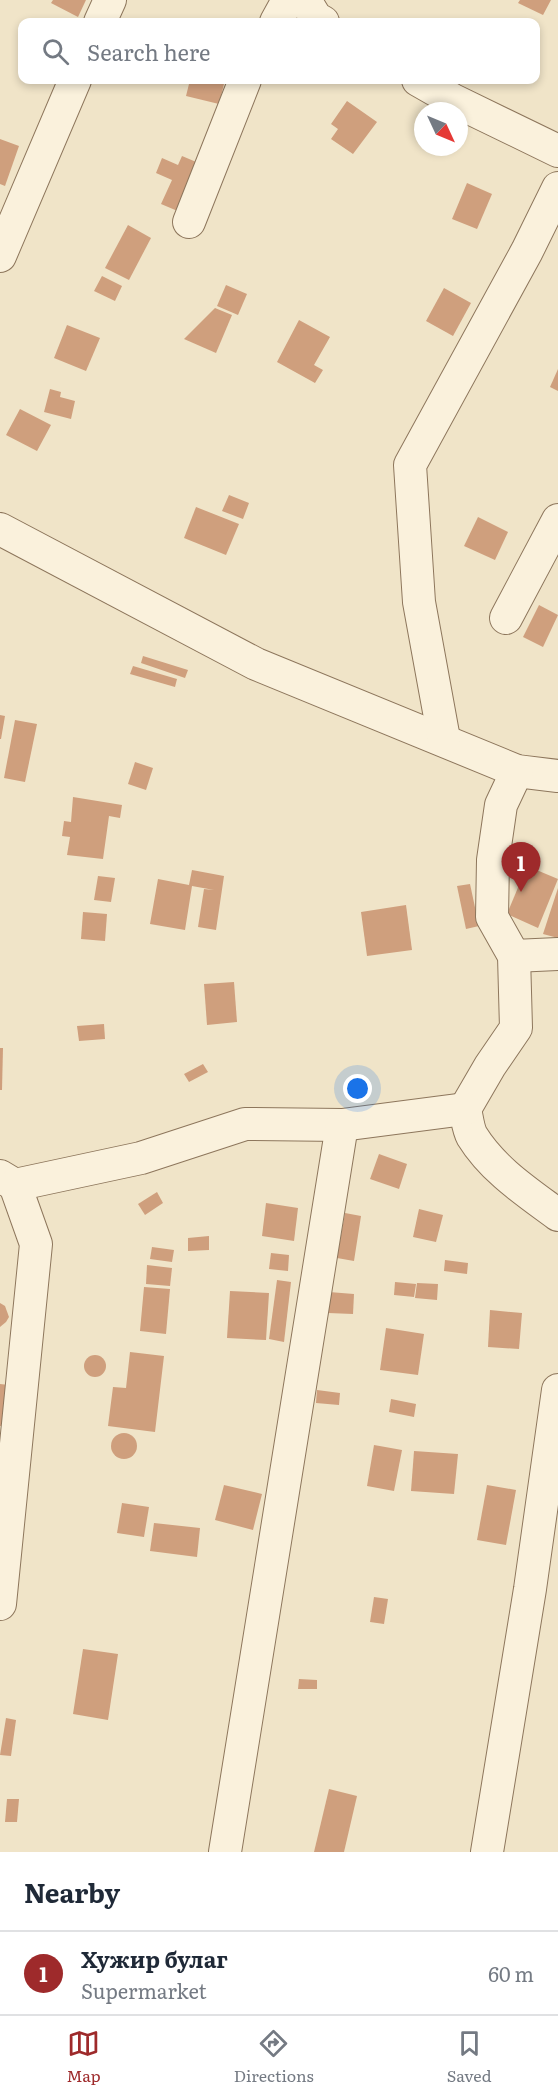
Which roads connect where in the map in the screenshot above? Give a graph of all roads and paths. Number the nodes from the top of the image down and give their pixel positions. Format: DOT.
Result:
graph roads {
  1 [pos="110,0"];
  2 [pos="288,0"];
  3 [pos="305,0"];
  4 [pos="102,18"];
  5 [pos="278,18"];
  6 [pos="316,18"];
  7 [pos="73,84"];
  8 [pos="243,84"];
  9 [pos="425,84"];
  10 [pos="558,151"];
  11 [pos="558,188"];
  12 [pos="189,222"];
  13 [pos="0,256"];
  14 [pos="558,520"];
  15 [pos="0,530"];
  16 [pos="506,618"];
  17 [pos="444,739"];
  18 [pos="517,771"];
  19 [pos="558,776"];
  20 [pos="558,954"];
  21 [pos="514,956"];
  22 [pos="465,1109"];
  23 [pos="342,1125"];
  24 [pos="7,1181"];
  25 [pos="558,1215"];
  26 [pos="558,1390"];
  27 [pos="0,1604"];
  28 [pos="225,1852"];
  29 [pos="487,1852"];
  1 -- 4 [label="street"];
  2 -- 5 [label="street"];
  3 -- 6 [label="street"];
  7 -- 13 [label="street"];
  8 -- 12 [label="street"];
  9 -- 10 [label="street"];
  11 -- 17 [label="street"];
  14 -- 16 [label="street"];
  15 -- 17 [label="street"];
  17 -- 18 [label="street"];
  18 -- 19 [label="street"];
  18 -- 21 [label="street"];
  20 -- 21 [label="street"];
  21 -- 22 [label="street"];
  22 -- 23 [label="street"];
  22 -- 25 [label="street"];
  23 -- 24 [label="street"];
  23 -- 28 [label="street"];
  24 -- 27 [label="street"];
  26 -- 29 [label="street"];
}
